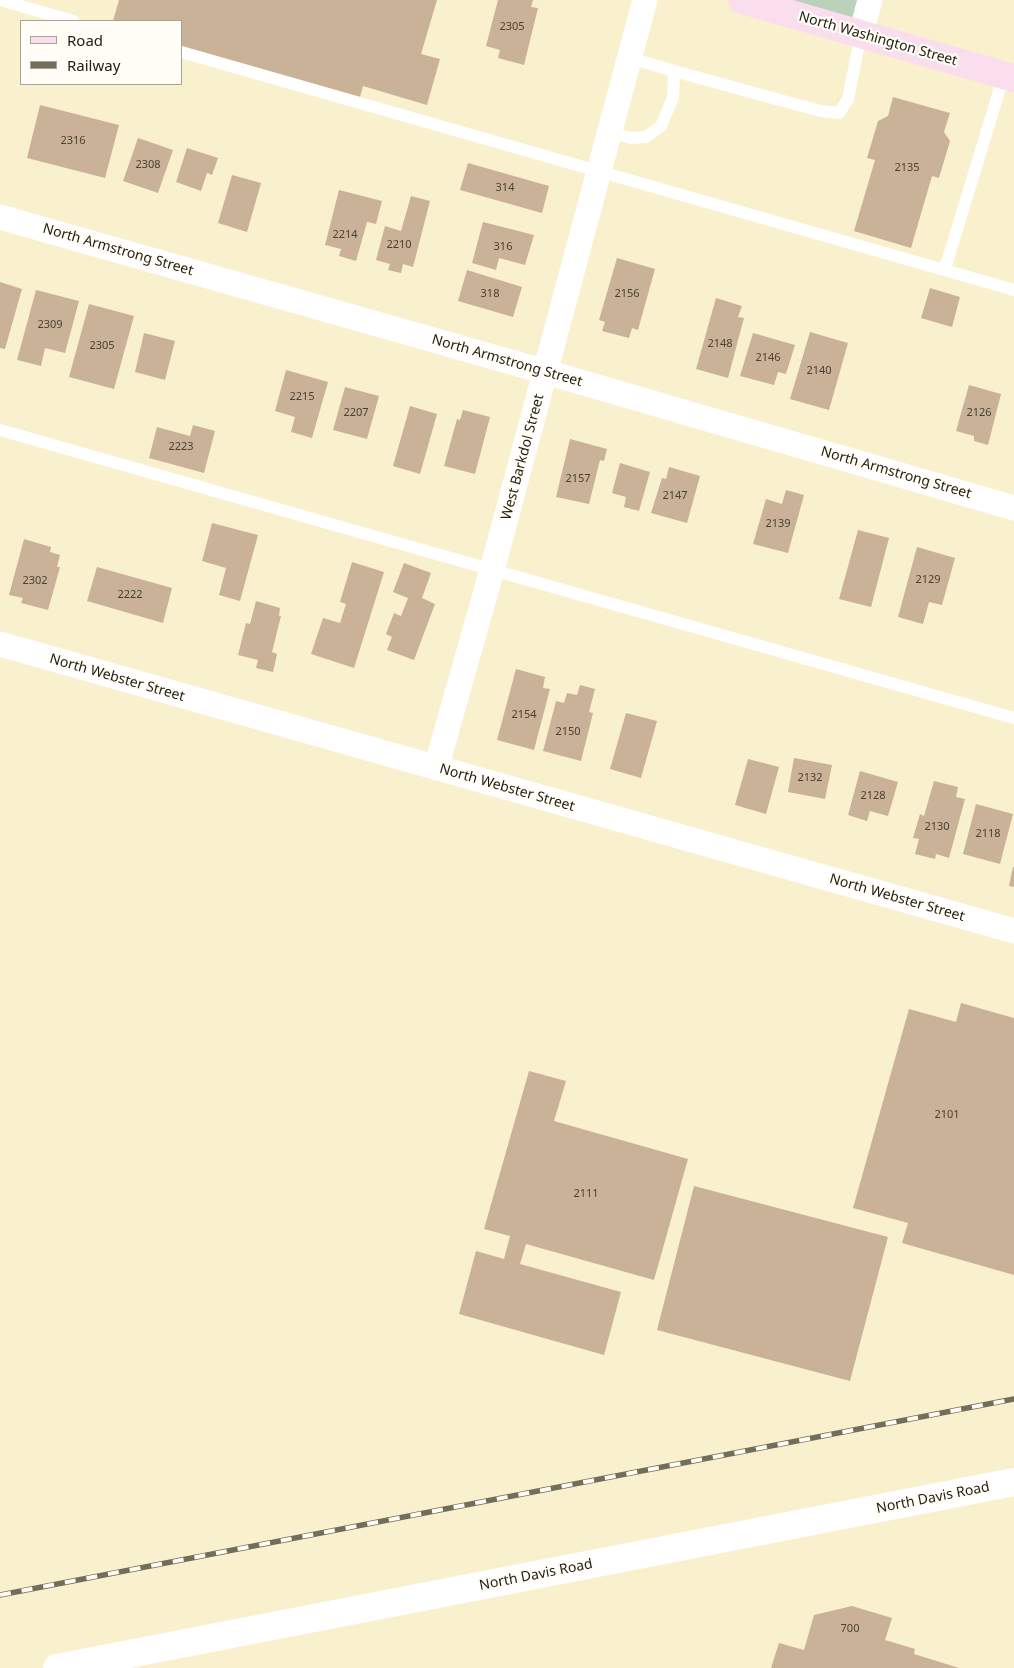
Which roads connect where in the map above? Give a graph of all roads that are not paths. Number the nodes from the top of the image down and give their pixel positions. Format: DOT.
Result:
graph roads {
  1 [pos="0,0"];
  2 [pos="646,0"];
  3 [pos="742,0"];
  4 [pos="870,0"];
  5 [pos="70,20"];
  6 [pos="861,34"];
  7 [pos="182,52"];
  8 [pos="630,58"];
  9 [pos="674,71"];
  10 [pos="1009,76"];
  11 [pos="609,132"];
  12 [pos="598,171"];
  13 [pos="0,217"];
  14 [pos="945,270"];
  15 [pos="1014,290"];
  16 [pos="546,372"];
  17 [pos="0,430"];
  18 [pos="1014,508"];
  19 [pos="492,570"];
  20 [pos="0,644"];
  21 [pos="1014,718"];
  22 [pos="436,768"];
  23 [pos="1014,931"];
  24 [pos="1014,1482"];
  25 [pos="57,1668"];
  1 -- 5 [label="lane"];
  2 -- 8 [label="street, West Barkdol Street"];
  3 -- 6 [label="main road, North Washington Street"];
  4 -- 6 [label="street"];
  6 -- 9 [label="lane"];
  6 -- 10 [label="main road, North Washington Street"];
  7 -- 12 [label="lane"];
  8 -- 9 [label="lane"];
  8 -- 11 [label="street, West Barkdol Street"];
  9 -- 11 [label="lane"];
  10 -- 14 [label="lane"];
  11 -- 12 [label="street, West Barkdol Street"];
  12 -- 14 [label="lane"];
  12 -- 16 [label="street, West Barkdol Street"];
  13 -- 16 [label="street, North Armstrong Street"];
  14 -- 15 [label="lane"];
  16 -- 18 [label="street, North Armstrong Street"];
  16 -- 19 [label="street, West Barkdol Street"];
  17 -- 19 [label="lane"];
  19 -- 21 [label="lane"];
  19 -- 22 [label="street, West Barkdol Street"];
  20 -- 22 [label="street, North Webster Street"];
  22 -- 23 [label="street, North Webster Street"];
  24 -- 25 [label="street, North Davis Road"];
}
